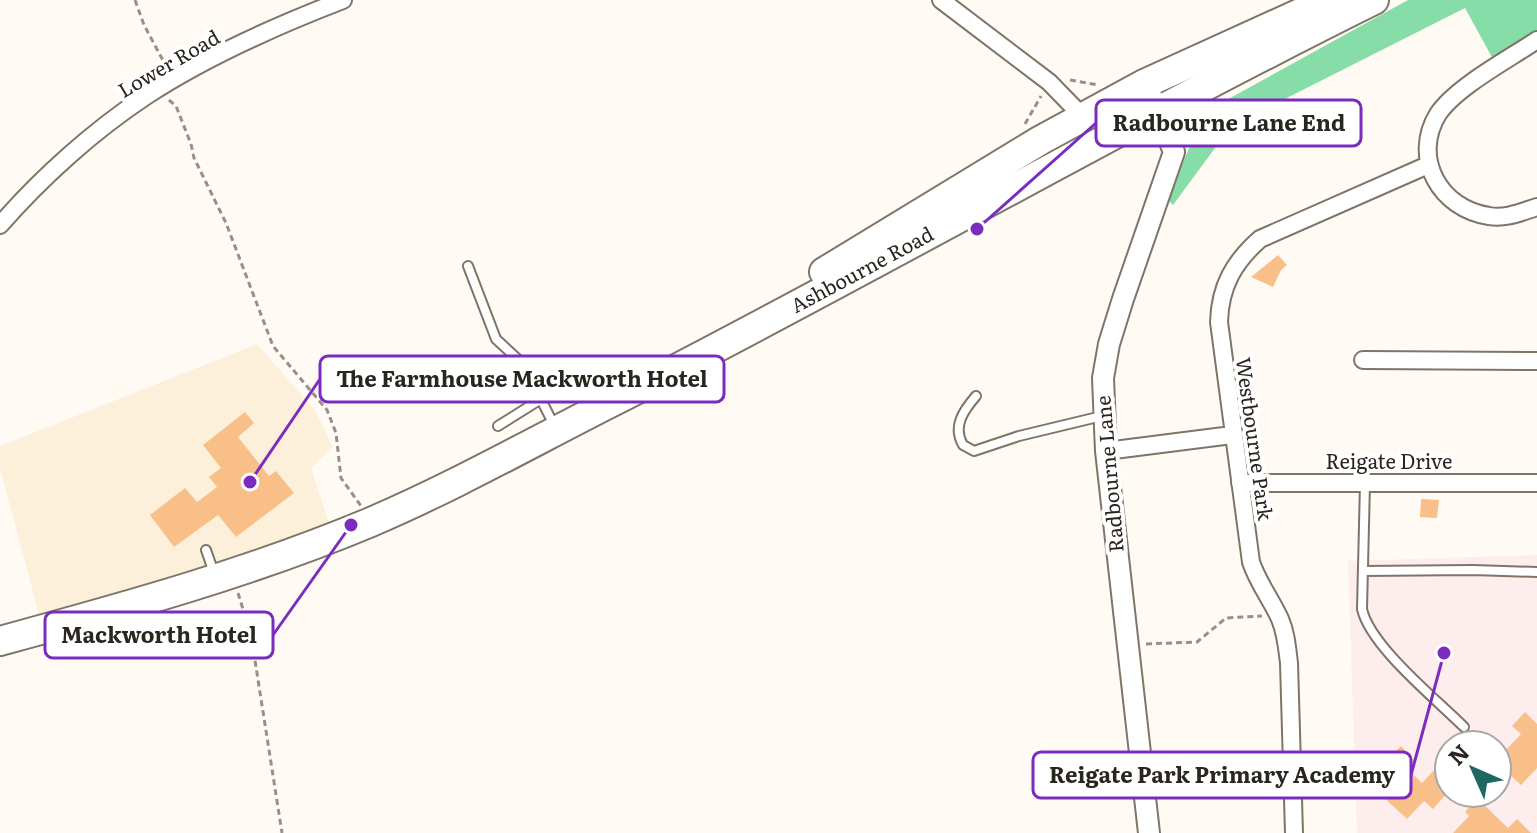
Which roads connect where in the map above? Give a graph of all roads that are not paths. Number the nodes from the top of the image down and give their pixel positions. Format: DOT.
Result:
graph roads {
  1 [pos="343,0"];
  2 [pos="941,0"];
  3 [pos="1329,0"];
  4 [pos="1374,0"];
  5 [pos="1537,40"];
  6 [pos="1144,84"];
  7 [pos="1159,110"];
  8 [pos="1082,118"];
  9 [pos="1108,135"];
  10 [pos="1428,165"];
  11 [pos="1537,207"];
  12 [pos="0,225"];
  13 [pos="468,266"];
  14 [pos="1363,360"];
  15 [pos="1537,361"];
  16 [pos="976,396"];
  17 [pos="541,399"];
  18 [pos="604,406"];
  19 [pos="1103,415"];
  20 [pos="498,426"];
  21 [pos="557,431"];
  22 [pos="1232,435"];
  23 [pos="1106,451"];
  24 [pos="1365,482"];
  25 [pos="1240,483"];
  26 [pos="1537,483"];
  27 [pos="206,550"];
  28 [pos="1364,571"];
  29 [pos="1537,572"];
  30 [pos="224,575"];
  31 [pos="0,641"];
  32 [pos="1464,727"];
  33 [pos="1149,833"];
  34 [pos="1294,833"];
  1 -- 12 [label="street, Lower Road"];
  2 -- 8 [label="street"];
  3 -- 6 [label="highway, Ashbourne Road"];
  4 -- 7 [label="highway, Ashbourne Road"];
  5 -- 10 [label="street"];
  6 -- 7 [label="street, Radbourne Lane"];
  6 -- 8 [label="highway, Ashbourne Road"];
  7 -- 9 [label="highway, Ashbourne Road"];
  7 -- 19 [label="street, Radbourne Lane"];
  8 -- 9 [label="street"];
  8 -- 18 [label="highway, Ashbourne Road"];
  9 -- 18 [label="highway, Ashbourne Road"];
  10 -- 11 [label="street"];
  10 -- 22 [label="street, Westbourne Park"];
  13 -- 17 [label="lane"];
  14 -- 15 [label="street"];
  16 -- 19 [label="lane"];
  17 -- 20 [label="lane"];
  17 -- 21 [label="lane"];
  18 -- 21 [label="highway, Ashbourne Road"];
  19 -- 23 [label="street, Radbourne Lane"];
  21 -- 30 [label="highway, Ashbourne Road"];
  22 -- 23 [label="street"];
  22 -- 25 [label="street, Westbourne Park"];
  23 -- 33 [label="street, Radbourne Lane"];
  24 -- 25 [label="street, Reigate Drive"];
  24 -- 26 [label="street, Reigate Drive"];
  24 -- 28 [label="lane"];
  25 -- 34 [label="street, Westbourne Park"];
  27 -- 30 [label="lane"];
  28 -- 29 [label="lane"];
  28 -- 32 [label="lane"];
  30 -- 31 [label="highway, Ashbourne Road"];
}
